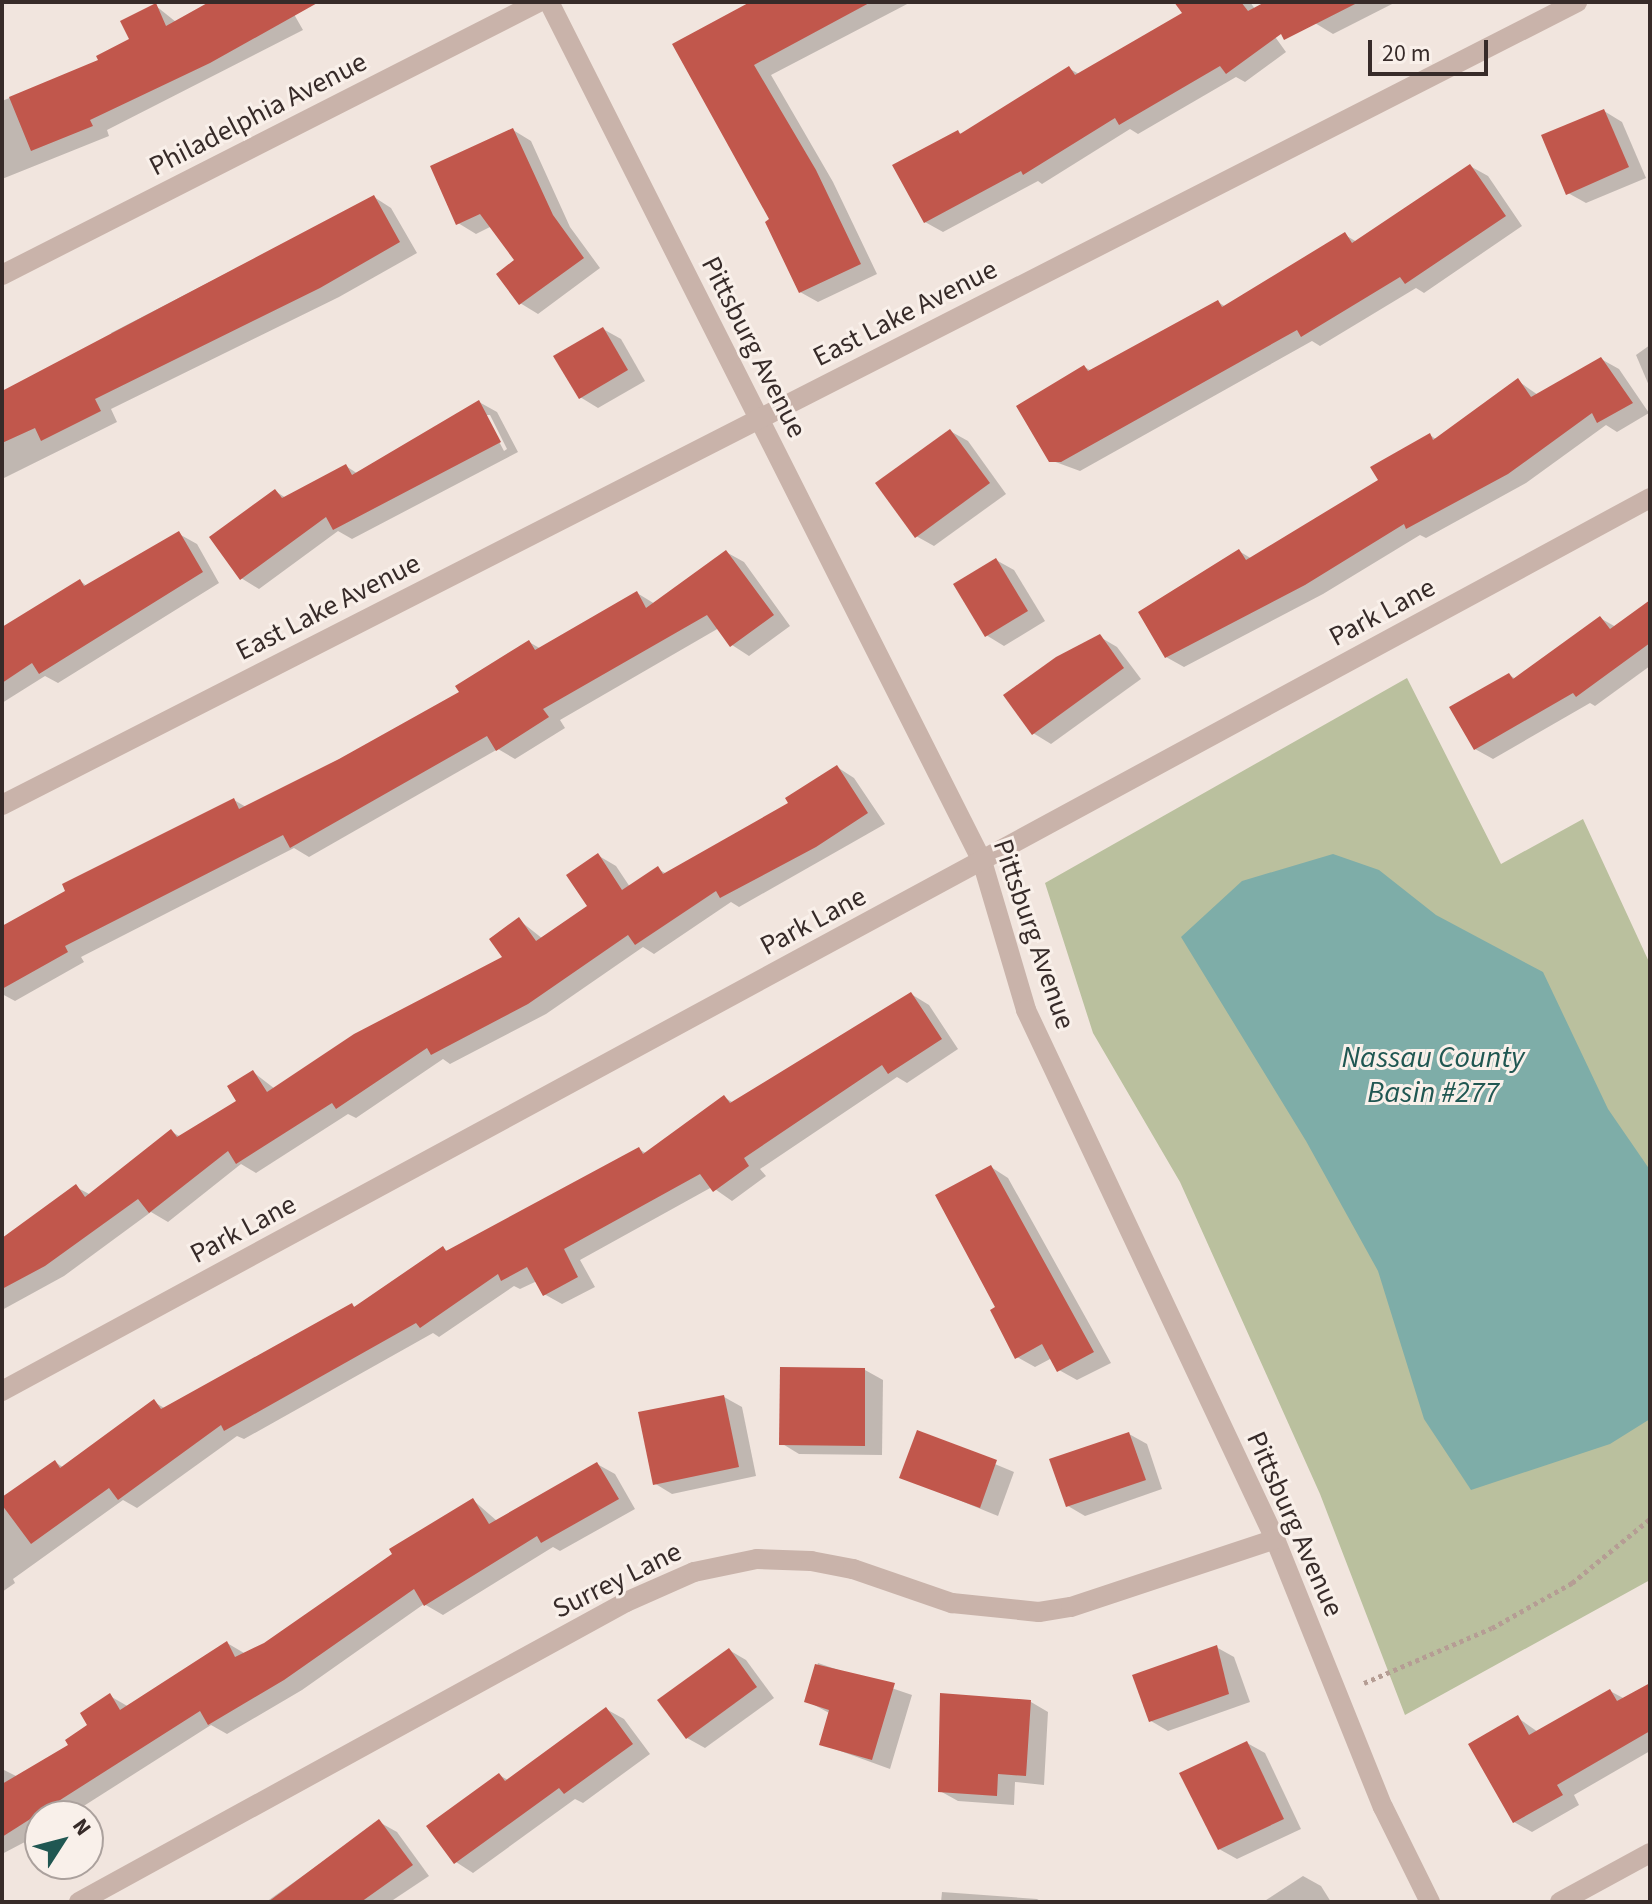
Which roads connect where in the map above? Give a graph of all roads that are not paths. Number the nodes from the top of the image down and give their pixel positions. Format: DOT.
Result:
graph roads {
  1 [pos="539,2"];
  2 [pos="549,2"];
  3 [pos="1577,2"];
  4 [pos="2,275"];
  5 [pos="759,420"];
  6 [pos="1650,498"];
  7 [pos="2,805"];
  8 [pos="982,861"];
  9 [pos="2,1391"];
  10 [pos="1275,1539"];
  11 [pos="1650,1853"];
  12 [pos="79,1902"];
  13 [pos="1430,1902"];
  14 [pos="1560,1902"];
  1 -- 4 [label="street, Philadelphia Avenue"];
  2 -- 5 [label="street, Pittsburg Avenue"];
  3 -- 5 [label="street, East Lake Avenue"];
  5 -- 7 [label="street, East Lake Avenue"];
  5 -- 8 [label="street, Pittsburg Avenue"];
  6 -- 8 [label="street, Park Lane"];
  8 -- 9 [label="street, Park Lane"];
  8 -- 10 [label="street, Pittsburg Avenue"];
  10 -- 12 [label="street, Surrey Lane"];
  10 -- 13 [label="street, Pittsburg Avenue"];
  11 -- 14 [label="street"];
}
